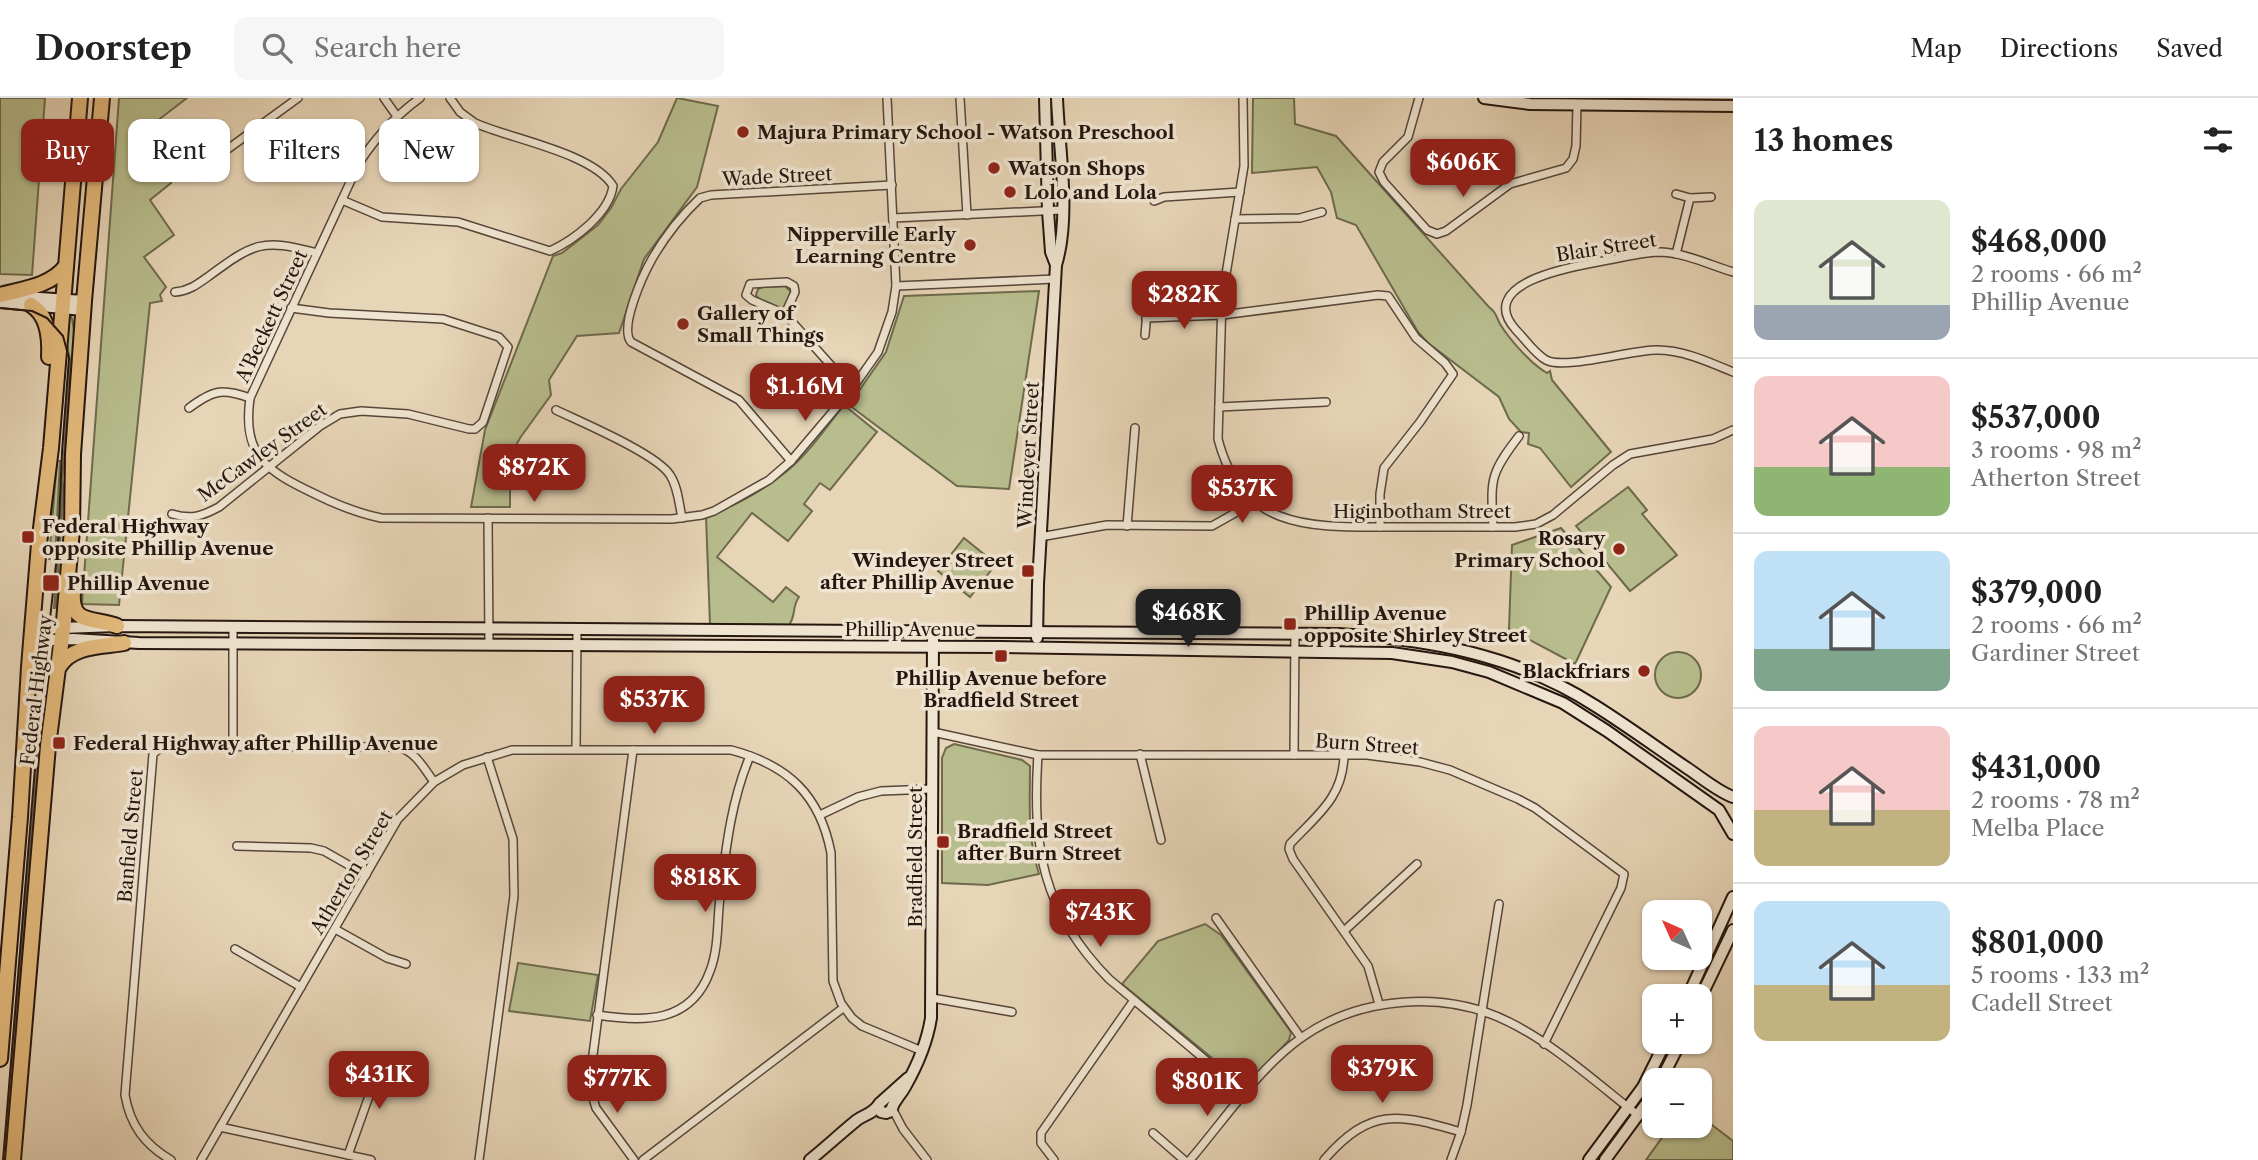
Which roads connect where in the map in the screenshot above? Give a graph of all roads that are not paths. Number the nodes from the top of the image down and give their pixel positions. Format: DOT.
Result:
graph roads {
  1 [pos="80,98"];
  2 [pos="102,98"];
  3 [pos="298,98"];
  4 [pos="384,98"];
  5 [pos="420,98"];
  6 [pos="450,98"];
  7 [pos="887,98"];
  8 [pos="960,98"];
  9 [pos="1045,98"];
  10 [pos="1057,98"];
  11 [pos="1243,98"];
  12 [pos="1419,98"];
  13 [pos="1484,98"];
  14 [pos="1637,102"];
  15 [pos="1577,104"];
  16 [pos="1733,106"];
  17 [pos="396,115"];
  18 [pos="230,147"];
  19 [pos="892,185"];
  20 [pos="1240,192"];
  21 [pos="1676,194"];
  22 [pos="1711,197"];
  23 [pos="1690,198"];
  24 [pos="342,200"];
  25 [pos="1154,201"];
  26 [pos="1062,210"];
  27 [pos="1048,211"];
  28 [pos="1322,212"];
  29 [pos="967,215"];
  30 [pos="893,218"];
  31 [pos="1235,219"];
  32 [pos="317,253"];
  33 [pos="1675,254"];
  34 [pos="66,265"];
  35 [pos="1056,265"];
  36 [pos="1733,272"];
  37 [pos="1055,279"];
  38 [pos="896,286"];
  39 [pos="175,292"];
  40 [pos="0,295"];
  41 [pos="1148,300"];
  42 [pos="0,302"];
  43 [pos="62,304"];
  44 [pos="31,305"];
  45 [pos="84,305"];
  46 [pos="292,308"];
  47 [pos="785,314"];
  48 [pos="1222,315"];
  49 [pos="1146,318"];
  50 [pos="1145,335"];
  51 [pos="1733,372"];
  52 [pos="852,389"];
  53 [pos="250,398"];
  54 [pos="1326,402"];
  55 [pos="1219,407"];
  56 [pos="189,408"];
  57 [pos="556,410"];
  58 [pos="1135,428"];
  59 [pos="52,430"];
  60 [pos="1733,430"];
  61 [pos="1519,436"];
  62 [pos="791,461"];
  63 [pos="268,467"];
  64 [pos="1249,495"];
  65 [pos="172,514"];
  66 [pos="682,517"];
  67 [pos="488,518"];
  68 [pos="1127,526"];
  69 [pos="1380,527"];
  70 [pos="1493,527"];
  71 [pos="72,530"];
  72 [pos="1041,537"];
  73 [pos="117,626"];
  74 [pos="233,628"];
  75 [pos="489,629"];
  76 [pos="576,630"];
  77 [pos="934,632"];
  78 [pos="1038,633"];
  79 [pos="62,634"];
  80 [pos="1295,634"];
  81 [pos="32,635"];
  82 [pos="124,643"];
  83 [pos="233,643"];
  84 [pos="489,645"];
  85 [pos="576,645"];
  86 [pos="933,647"];
  87 [pos="1037,648"];
  88 [pos="1295,650"];
  89 [pos="59,668"];
  90 [pos="933,732"];
  91 [pos="233,746"];
  92 [pos="576,748"];
  93 [pos="633,750"];
  94 [pos="1140,754"];
  95 [pos="1038,755"];
  96 [pos="1294,755"];
  97 [pos="1344,755"];
  98 [pos="750,756"];
  99 [pos="488,757"];
  100 [pos="434,782"];
  101 [pos="932,789"];
  102 [pos="1733,797"];
  103 [pos="820,814"];
  104 [pos="1733,834"];
  105 [pos="1161,840"];
  106 [pos="237,846"];
  107 [pos="1418,864"];
  108 [pos="366,875"];
  109 [pos="1733,897"];
  110 [pos="1499,904"];
  111 [pos="1216,918"];
  112 [pos="335,929"];
  113 [pos="1733,930"];
  114 [pos="1344,931"];
  115 [pos="235,949"];
  116 [pos="406,964"];
  117 [pos="1693,984"];
  118 [pos="1707,984"];
  119 [pos="301,987"];
  120 [pos="932,998"];
  121 [pos="1134,1000"];
  122 [pos="1378,1004"];
  123 [pos="844,1008"];
  124 [pos="1482,1011"];
  125 [pos="1012,1012"];
  126 [pos="597,1015"];
  127 [pos="1301,1038"];
  128 [pos="1545,1044"];
  129 [pos="922,1051"];
  130 [pos="1660,1054"];
  131 [pos="383,1057"];
  132 [pos="0,1059"];
  133 [pos="1246,1094"];
  134 [pos="886,1107"];
  135 [pos="1628,1108"];
  136 [pos="1642,1111"];
  137 [pos="1639,1116"];
  138 [pos="220,1127"];
  139 [pos="1461,1132"];
  140 [pos="1153,1133"];
  141 [pos="348,1155"];
  142 [pos="13,1160"];
  143 [pos="172,1160"];
  144 [pos="201,1160"];
  145 [pos="371,1160"];
  146 [pos="478,1160"];
  147 [pos="634,1160"];
  148 [pos="643,1160"];
  149 [pos="810,1160"];
  150 [pos="926,1160"];
  151 [pos="1054,1160"];
  152 [pos="1184,1160"];
  153 [pos="1191,1160"];
  154 [pos="1324,1160"];
  155 [pos="1451,1160"];
  156 [pos="1589,1160"];
  157 [pos="1605,1160"];
  1 -- 34 [label="highway, Federal Highway"];
  2 -- 45 [label="highway, Federal Highway"];
  3 -- 18 [label="street"];
  4 -- 17 [label="street"];
  5 -- 17 [label="street, A'Beckett Street"];
  6 -- 24 [label="street"];
  7 -- 19 [label="street, A'Beckett Street"];
  8 -- 29 [label="street"];
  9 -- 27 [label="main road, Windeyer Street"];
  10 -- 26 [label="main road, Windeyer Street"];
  11 -- 20 [label="street, Higinbotham Street"];
  12 -- 15 [label="street"];
  13 -- 15 [label="main road"];
  14 -- 15 [label="main road"];
  14 -- 16 [label="main road"];
  17 -- 24 [label="street, A'Beckett Street"];
  19 -- 30 [label="street, A'Beckett Street"];
  19 -- 62 [label="street, Wade Street"];
  20 -- 25 [label="street"];
  20 -- 31 [label="street, Higinbotham Street"];
  21 -- 23 [label="street"];
  22 -- 23 [label="street"];
  23 -- 33 [label="street"];
  24 -- 32 [label="street, A'Beckett Street"];
  26 -- 27 [label="street"];
  26 -- 35 [label="main road, Windeyer Street"];
  27 -- 29 [label="street"];
  27 -- 35 [label="main road, Windeyer Street"];
  28 -- 31 [label="street"];
  29 -- 30 [label="street"];
  30 -- 38 [label="street, A'Beckett Street"];
  31 -- 48 [label="street, Higinbotham Street"];
  32 -- 39 [label="street"];
  32 -- 46 [label="street, A'Beckett Street"];
  33 -- 36 [label="street, Blair Street"];
  33 -- 51 [label="street, Blair Street"];
  34 -- 40 [label="highway"];
  34 -- 43 [label="highway, Federal Highway"];
  35 -- 37 [label="main road, Windeyer Street"];
  37 -- 38 [label="street"];
  37 -- 72 [label="main road, Windeyer Street"];
  38 -- 52 [label="street, A'Beckett Street"];
  40 -- 43 [label="main road"];
  41 -- 49 [label="street"];
  42 -- 44 [label="main road"];
  43 -- 44 [label="main road"];
  43 -- 45 [label="main road"];
  43 -- 59 [label="highway, Federal Highway"];
  44 -- 59 [label="highway"];
  45 -- 71 [label="highway, Federal Highway"];
  46 -- 53 [label="street, A'Beckett Street"];
  46 -- 63 [label="street, McCawley Street"];
  47 -- 47 [label="street"];
  47 -- 52 [label="street"];
  48 -- 49 [label="street"];
  48 -- 55 [label="street, Higinbotham Street"];
  48 -- 69 [label="street"];
  49 -- 50 [label="street"];
  52 -- 62 [label="street, A'Beckett Street"];
  53 -- 56 [label="street"];
  53 -- 63 [label="street, A'Beckett Street"];
  54 -- 55 [label="street"];
  55 -- 64 [label="street, Higinbotham Street"];
  57 -- 66 [label="street"];
  58 -- 68 [label="street"];
  59 -- 81 [label="highway, Federal Highway"];
  60 -- 70 [label="street, Higinbotham Street"];
  61 -- 70 [label="street"];
  62 -- 66 [label="street, A'Beckett Street"];
  63 -- 65 [label="street, McCawley Street"];
  63 -- 67 [label="street, A'Beckett Street"];
  64 -- 68 [label="street"];
  64 -- 69 [label="street, Higinbotham Street"];
  66 -- 67 [label="street, A'Beckett Street"];
  67 -- 75 [label="street"];
  68 -- 72 [label="street"];
  69 -- 70 [label="street, Higinbotham Street"];
  71 -- 73 [label="highway"];
  71 -- 79 [label="highway, Federal Highway"];
  72 -- 78 [label="main road, Windeyer Street"];
  73 -- 74 [label="main road, Phillip Avenue"];
  73 -- 79 [label="main road, Phillip Avenue"];
  74 -- 75 [label="main road, Phillip Avenue"];
  74 -- 83 [label="street"];
  75 -- 76 [label="main road, Phillip Avenue"];
  75 -- 84 [label="street"];
  76 -- 77 [label="main road, Phillip Avenue"];
  76 -- 85 [label="street"];
  77 -- 78 [label="main road, Phillip Avenue"];
  77 -- 86 [label="main road, Bradfield Street"];
  78 -- 80 [label="main road, Phillip Avenue"];
  78 -- 87 [label="main road, Windeyer Street"];
  79 -- 81 [label="main road, Phillip Avenue"];
  79 -- 82 [label="main road, Phillip Avenue"];
  79 -- 89 [label="highway, Federal Highway"];
  80 -- 88 [label="street"];
  80 -- 102 [label="main road, Phillip Avenue"];
  81 -- 132 [label="highway, Federal Highway"];
  82 -- 83 [label="main road, Phillip Avenue"];
  82 -- 89 [label="highway"];
  83 -- 84 [label="main road, Phillip Avenue"];
  83 -- 91 [label="street"];
  84 -- 85 [label="main road, Phillip Avenue"];
  85 -- 86 [label="main road, Phillip Avenue"];
  85 -- 92 [label="street"];
  86 -- 87 [label="main road, Phillip Avenue"];
  86 -- 90 [label="main road, Bradfield Street"];
  87 -- 88 [label="main road, Phillip Avenue"];
  88 -- 96 [label="street"];
  88 -- 104 [label="main road, Phillip Avenue"];
  89 -- 142 [label="highway, Federal Highway"];
  90 -- 95 [label="street, Burn Street"];
  90 -- 101 [label="main road, Bradfield Street"];
  91 -- 100 [label="street, Banfield Street"];
  91 -- 143 [label="street, Banfield Street"];
  92 -- 93 [label="street, Atherton Street"];
  92 -- 99 [label="street, Atherton Street"];
  93 -- 98 [label="street, Atherton Street"];
  93 -- 126 [label="street"];
  94 -- 95 [label="street, Burn Street"];
  94 -- 96 [label="street, Burn Street"];
  94 -- 105 [label="street"];
  95 -- 121 [label="street"];
  96 -- 97 [label="street, Burn Street"];
  97 -- 114 [label="street"];
  97 -- 128 [label="street, Burn Street"];
  98 -- 103 [label="street, Atherton Street"];
  98 -- 126 [label="street"];
  99 -- 100 [label="street, Atherton Street"];
  99 -- 146 [label="street"];
  100 -- 108 [label="street, Atherton Street"];
  101 -- 103 [label="street"];
  101 -- 120 [label="main road, Bradfield Street"];
  103 -- 123 [label="street, Atherton Street"];
  106 -- 108 [label="street"];
  107 -- 114 [label="street"];
  108 -- 112 [label="street, Atherton Street"];
  109 -- 117 [label="main road"];
  110 -- 124 [label="street"];
  111 -- 127 [label="street"];
  112 -- 116 [label="street"];
  112 -- 119 [label="street, Atherton Street"];
  113 -- 118 [label="main road"];
  114 -- 122 [label="street"];
  115 -- 119 [label="street"];
  119 -- 138 [label="street, Atherton Street"];
  120 -- 125 [label="street"];
  120 -- 129 [label="main road, Bradfield Street"];
  121 -- 133 [label="street"];
  121 -- 151 [label="street"];
  122 -- 124 [label="street"];
  122 -- 127 [label="street"];
  123 -- 129 [label="street"];
  123 -- 148 [label="street"];
  124 -- 128 [label="street"];
  124 -- 139 [label="street"];
  126 -- 147 [label="street"];
  127 -- 133 [label="street"];
  128 -- 135 [label="street"];
  129 -- 134 [label="main road, Bradfield Street"];
  130 -- 135 [label="main road"];
  131 -- 141 [label="street"];
  133 -- 153 [label="street"];
  134 -- 149 [label="main road, Bradfield Street"];
  134 -- 150 [label="street"];
  135 -- 137 [label="street"];
  135 -- 156 [label="main road"];
  136 -- 137 [label="main road"];
  137 -- 157 [label="main road"];
  138 -- 141 [label="street"];
  138 -- 144 [label="street, Atherton Street"];
  139 -- 154 [label="street"];
  139 -- 155 [label="street"];
  140 -- 152 [label="street"];
  141 -- 145 [label="street"];
}
